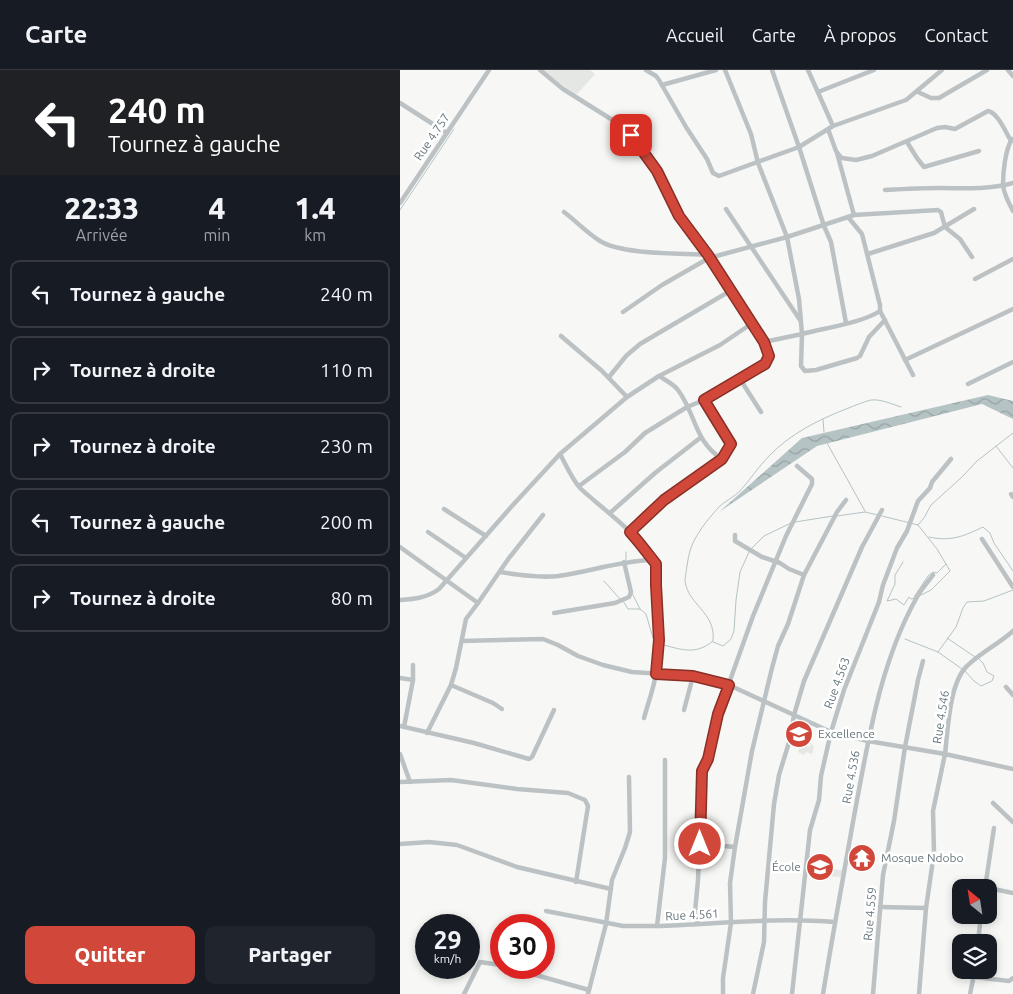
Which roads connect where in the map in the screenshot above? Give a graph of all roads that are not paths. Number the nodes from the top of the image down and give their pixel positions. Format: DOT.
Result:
graph roads {
  1 [pos="489,70"];
  2 [pos="540,70"];
  3 [pos="646,70"];
  4 [pos="716,70"];
  5 [pos="725,70"];
  6 [pos="772,70"];
  7 [pos="808,70"];
  8 [pos="874,70"];
  9 [pos="942,70"];
  10 [pos="987,70"];
  11 [pos="1008,70"];
  12 [pos="1013,76"];
  13 [pos="662,85"];
  14 [pos="818,92"];
  15 [pos="918,92"];
  16 [pos="400,102"];
  17 [pos="830,128"];
  18 [pos="447,133"];
  19 [pos="1012,140"];
  20 [pos="908,142"];
  21 [pos="799,147"];
  22 [pos="836,151"];
  23 [pos="979,151"];
  24 [pos="758,163"];
  25 [pos="1013,183"];
  26 [pos="1003,186"];
  27 [pos="885,190"];
  28 [pos="400,204"];
  29 [pos="726,209"];
  30 [pos="974,209"];
  31 [pos="1013,211"];
  32 [pos="564,212"];
  33 [pos="854,214"];
  34 [pos="848,217"];
  35 [pos="824,226"];
  36 [pos="945,227"];
  37 [pos="787,237"];
  38 [pos="751,247"];
  39 [pos="868,254"];
  40 [pos="709,256"];
  41 [pos="972,257"];
  42 [pos="1013,259"];
  43 [pos="975,279"];
  44 [pos="730,291"];
  45 [pos="880,311"];
  46 [pos="1012,311"];
  47 [pos="623,312"];
  48 [pos="885,320"];
  49 [pos="801,321"];
  50 [pos="846,323"];
  51 [pos="751,324"];
  52 [pos="802,334"];
  53 [pos="561,336"];
  54 [pos="764,342"];
  55 [pos="906,360"];
  56 [pos="1013,362"];
  57 [pos="913,374"];
  58 [pos="659,376"];
  59 [pos="609,378"];
  60 [pos="740,379"];
  61 [pos="968,384"];
  62 [pos="627,397"];
  63 [pos="704,400"];
  64 [pos="687,407"];
  65 [pos="761,412"];
  66 [pos="700,438"];
  67 [pos="560,454"];
  68 [pos="722,459"];
  69 [pos="950,459"];
  70 [pos="797,466"];
  71 [pos="579,486"];
  72 [pos="846,500"];
  73 [pos="444,509"];
  74 [pos="882,510"];
  75 [pos="610,513"];
  76 [pos="543,516"];
  77 [pos="428,532"];
  78 [pos="630,532"];
  79 [pos="735,534"];
  80 [pos="486,536"];
  81 [pos="982,539"];
  82 [pos="400,547"];
  83 [pos="466,558"];
  84 [pos="651,560"];
  85 [pos="624,562"];
  86 [pos="777,562"];
  87 [pos="500,572"];
  88 [pos="804,575"];
  89 [pos="933,575"];
  90 [pos="448,581"];
  91 [pos="1013,587"];
  92 [pos="400,600"];
  93 [pos="478,603"];
  94 [pos="554,613"];
  95 [pos="1013,631"];
  96 [pos="462,641"];
  97 [pos="923,661"];
  98 [pos="414,664"];
  99 [pos="656,674"];
  100 [pos="693,676"];
  101 [pos="400,678"];
  102 [pos="413,680"];
  103 [pos="451,685"];
  104 [pos="729,685"];
  105 [pos="1006,687"];
  106 [pos="1013,695"];
  107 [pos="764,701"];
  108 [pos="502,709"];
  109 [pos="554,710"];
  110 [pos="684,710"];
  111 [pos="794,715"];
  112 [pos="644,718"];
  113 [pos="402,727"];
  114 [pos="831,732"];
  115 [pos="427,733"];
  116 [pos="868,741"];
  117 [pos="905,747"];
  118 [pos="400,754"];
  119 [pos="945,754"];
  120 [pos="665,760"];
  121 [pos="1013,769"];
  122 [pos="629,777"];
  123 [pos="400,782"];
  124 [pos="410,782"];
  125 [pos="993,803"];
  126 [pos="1013,822"];
  127 [pos="994,828"];
  128 [pos="400,844"];
  129 [pos="700,844"];
  130 [pos="735,846"];
  131 [pos="988,879"];
  132 [pos="576,882"];
  133 [pos="611,889"];
  134 [pos="998,890"];
  135 [pos="1013,893"];
  136 [pos="880,907"];
  137 [pos="926,908"];
  138 [pos="546,911"];
  139 [pos="800,919"];
  140 [pos="764,920"];
  141 [pos="835,922"];
  142 [pos="731,923"];
  143 [pos="606,924"];
  144 [pos="698,924"];
  145 [pos="657,926"];
  146 [pos="490,963"];
  147 [pos="1013,978"];
  148 [pos="547,979"];
  149 [pos="974,979"];
  150 [pos="992,979"];
  151 [pos="589,992"];
  152 [pos="464,994"];
  153 [pos="723,994"];
  154 [pos="753,994"];
  155 [pos="792,994"];
  156 [pos="822,994"];
  157 [pos="873,994"];
  158 [pos="919,994"];
  159 [pos="970,994"];
  1 -- 18 [label="street, Rue 4.757"];
  2 -- 40 [label="street"];
  3 -- 13 [label="street"];
  4 -- 13 [label="street"];
  5 -- 24 [label="street"];
  6 -- 21 [label="street"];
  7 -- 14 [label="street"];
  8 -- 14 [label="street"];
  9 -- 15 [label="street"];
  10 -- 15 [label="street"];
  11 -- 12 [label="street"];
  13 -- 24 [label="street"];
  14 -- 17 [label="street"];
  15 -- 17 [label="street"];
  16 -- 18 [label="street"];
  17 -- 21 [label="street"];
  17 -- 22 [label="street"];
  18 -- 28 [label="street, Rue 4.757"];
  19 -- 20 [label="street"];
  19 -- 26 [label="street"];
  20 -- 22 [label="street"];
  20 -- 23 [label="street"];
  21 -- 24 [label="street"];
  21 -- 35 [label="street"];
  22 -- 33 [label="street"];
  24 -- 37 [label="street"];
  25 -- 26 [label="street"];
  26 -- 27 [label="street"];
  26 -- 31 [label="street"];
  29 -- 38 [label="street"];
  30 -- 36 [label="street"];
  32 -- 40 [label="street"];
  33 -- 34 [label="street"];
  33 -- 36 [label="street"];
  34 -- 35 [label="street"];
  34 -- 39 [label="street"];
  35 -- 37 [label="street"];
  35 -- 50 [label="street"];
  36 -- 39 [label="street"];
  36 -- 41 [label="street"];
  37 -- 38 [label="street"];
  37 -- 49 [label="street"];
  38 -- 40 [label="street"];
  38 -- 49 [label="street"];
  39 -- 45 [label="street"];
  40 -- 44 [label="street"];
  40 -- 47 [label="street"];
  42 -- 43 [label="street"];
  44 -- 51 [label="street"];
  44 -- 59 [label="street"];
  45 -- 48 [label="street"];
  45 -- 50 [label="street"];
  46 -- 55 [label="street"];
  48 -- 52 [label="street"];
  48 -- 55 [label="street"];
  49 -- 52 [label="street"];
  50 -- 52 [label="street"];
  51 -- 54 [label="street"];
  51 -- 58 [label="street"];
  52 -- 54 [label="street"];
  53 -- 59 [label="street"];
  54 -- 60 [label="street"];
  55 -- 57 [label="street"];
  56 -- 61 [label="street"];
  58 -- 62 [label="street"];
  58 -- 64 [label="street"];
  59 -- 62 [label="street"];
  60 -- 63 [label="street"];
  60 -- 65 [label="street"];
  62 -- 67 [label="street"];
  63 -- 64 [label="street"];
  63 -- 68 [label="street"];
  64 -- 66 [label="street"];
  64 -- 71 [label="street"];
  66 -- 68 [label="street"];
  66 -- 75 [label="street"];
  67 -- 71 [label="street"];
  67 -- 80 [label="street"];
  68 -- 78 [label="street"];
  69 -- 114 [label="street, Rue 4.563"];
  70 -- 86 [label="street"];
  71 -- 75 [label="street"];
  72 -- 88 [label="street"];
  73 -- 80 [label="street"];
  74 -- 111 [label="street"];
  75 -- 78 [label="street"];
  76 -- 87 [label="street"];
  77 -- 83 [label="street"];
  78 -- 84 [label="street"];
  79 -- 86 [label="street"];
  80 -- 83 [label="street"];
  81 -- 91 [label="street"];
  82 -- 90 [label="street"];
  83 -- 90 [label="street"];
  84 -- 85 [label="street"];
  84 -- 99 [label="street"];
  85 -- 87 [label="street"];
  85 -- 94 [label="street"];
  86 -- 88 [label="street"];
  86 -- 104 [label="street"];
  87 -- 93 [label="street"];
  88 -- 107 [label="street"];
  89 -- 116 [label="street, Rue 4.536"];
  90 -- 92 [label="street"];
  90 -- 93 [label="street"];
  93 -- 96 [label="street"];
  95 -- 119 [label="street, Rue 4.546"];
  96 -- 99 [label="street, Rue 4.546"];
  96 -- 103 [label="street"];
  97 -- 117 [label="street, Rue 4.559"];
  98 -- 102 [label="street"];
  99 -- 100 [label="street, Rue 4.546"];
  99 -- 112 [label="street"];
  100 -- 104 [label="street, Rue 4.546"];
  100 -- 110 [label="street"];
  101 -- 102 [label="street"];
  102 -- 113 [label="street"];
  103 -- 108 [label="street"];
  103 -- 115 [label="street"];
  104 -- 107 [label="street, Rue 4.546"];
  104 -- 129 [label="street"];
  105 -- 106 [label="street"];
  107 -- 111 [label="street, Rue 4.546"];
  107 -- 130 [label="street"];
  109 -- 115 [label="street"];
  111 -- 114 [label="street, Rue 4.546"];
  111 -- 140 [label="street"];
  113 -- 115 [label="street"];
  114 -- 116 [label="street, Rue 4.546"];
  114 -- 139 [label="street, Rue 4.563"];
  116 -- 117 [label="street, Rue 4.546"];
  116 -- 141 [label="street, Rue 4.536"];
  117 -- 119 [label="street, Rue 4.546"];
  117 -- 136 [label="street, Rue 4.559"];
  118 -- 124 [label="street"];
  119 -- 121 [label="street"];
  119 -- 137 [label="street"];
  120 -- 145 [label="street, Rue 4.561"];
  122 -- 133 [label="street"];
  123 -- 124 [label="street"];
  124 -- 132 [label="street"];
  125 -- 126 [label="street"];
  127 -- 131 [label="street"];
  128 -- 132 [label="street"];
  129 -- 130 [label="street"];
  129 -- 144 [label="street"];
  130 -- 142 [label="street"];
  132 -- 133 [label="street"];
  133 -- 143 [label="street"];
  134 -- 135 [label="street"];
  136 -- 137 [label="street"];
  136 -- 157 [label="street, Rue 4.559"];
  137 -- 158 [label="street"];
  138 -- 143 [label="street"];
  139 -- 140 [label="street, Rue 4.561"];
  139 -- 141 [label="street, Rue 4.561"];
  139 -- 155 [label="street, Rue 4.563"];
  140 -- 142 [label="street, Rue 4.561"];
  140 -- 154 [label="street"];
  141 -- 156 [label="street, Rue 4.536"];
  142 -- 144 [label="street, Rue 4.561"];
  142 -- 153 [label="street"];
  143 -- 145 [label="street"];
  143 -- 151 [label="street"];
  144 -- 145 [label="street, Rue 4.561"];
  146 -- 152 [label="street"];
  147 -- 150 [label="street"];
  148 -- 151 [label="street"];
  149 -- 159 [label="street"];
}
